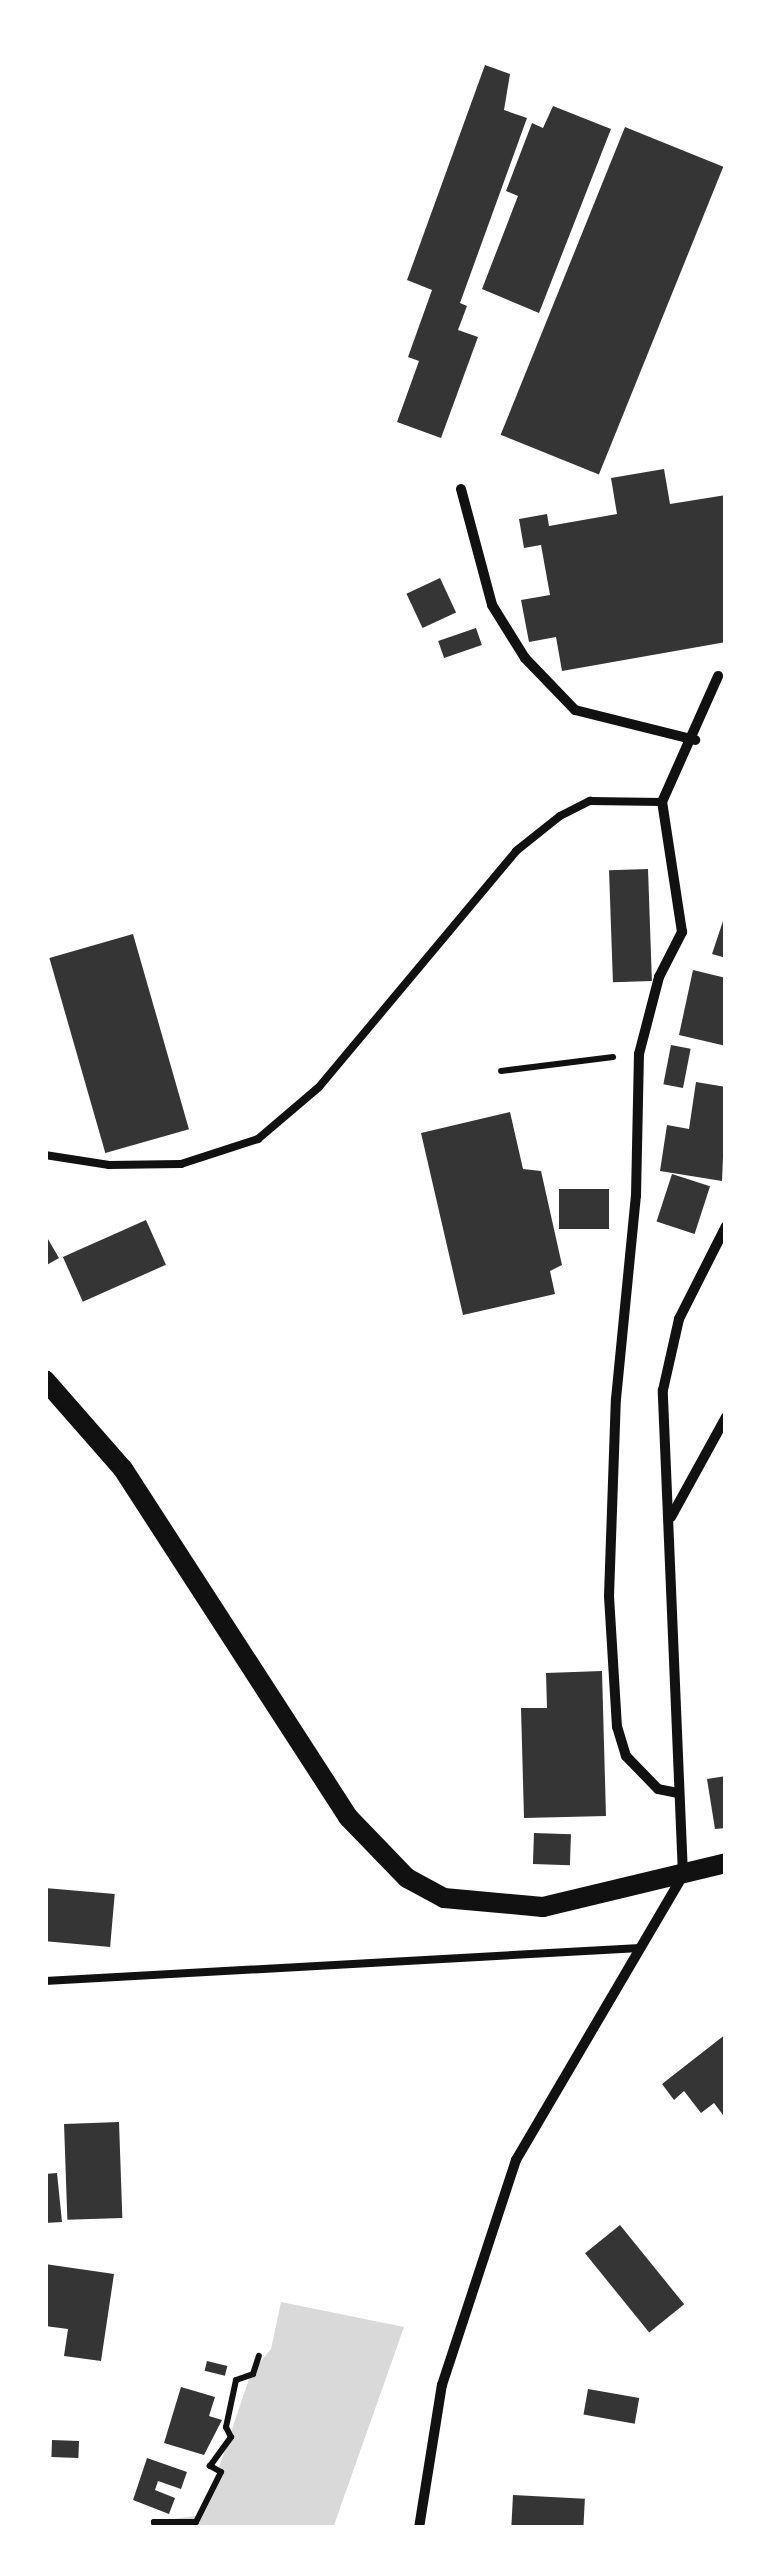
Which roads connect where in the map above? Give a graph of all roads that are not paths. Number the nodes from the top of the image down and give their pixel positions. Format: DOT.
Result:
graph roads {
  1 [pos="461,489"];
  2 [pos="718,676"];
  3 [pos="695,740"];
  4 [pos="662,802"];
  5 [pos="45,1155"];
  6 [pos="725,1230"];
  7 [pos="45,1380"];
  8 [pos="726,1417"];
  9 [pos="671,1518"];
  10 [pos="678,1793"];
  11 [pos="726,1863"];
  12 [pos="684,1875"];
  13 [pos="640,1948"];
  14 [pos="45,1981"];
  15 [pos="418,2528"];
  1 -- 3 [label="street"];
  2 -- 3 [label="street"];
  3 -- 4 [label="street"];
  4 -- 5 [label="lane"];
  4 -- 10 [label="street"];
  6 -- 9 [label="street"];
  7 -- 12 [label="main road"];
  8 -- 9 [label="street"];
  9 -- 10 [label="street"];
  10 -- 12 [label="street"];
  11 -- 12 [label="main road"];
  12 -- 13 [label="street"];
  13 -- 14 [label="lane"];
  13 -- 15 [label="street"];
}
